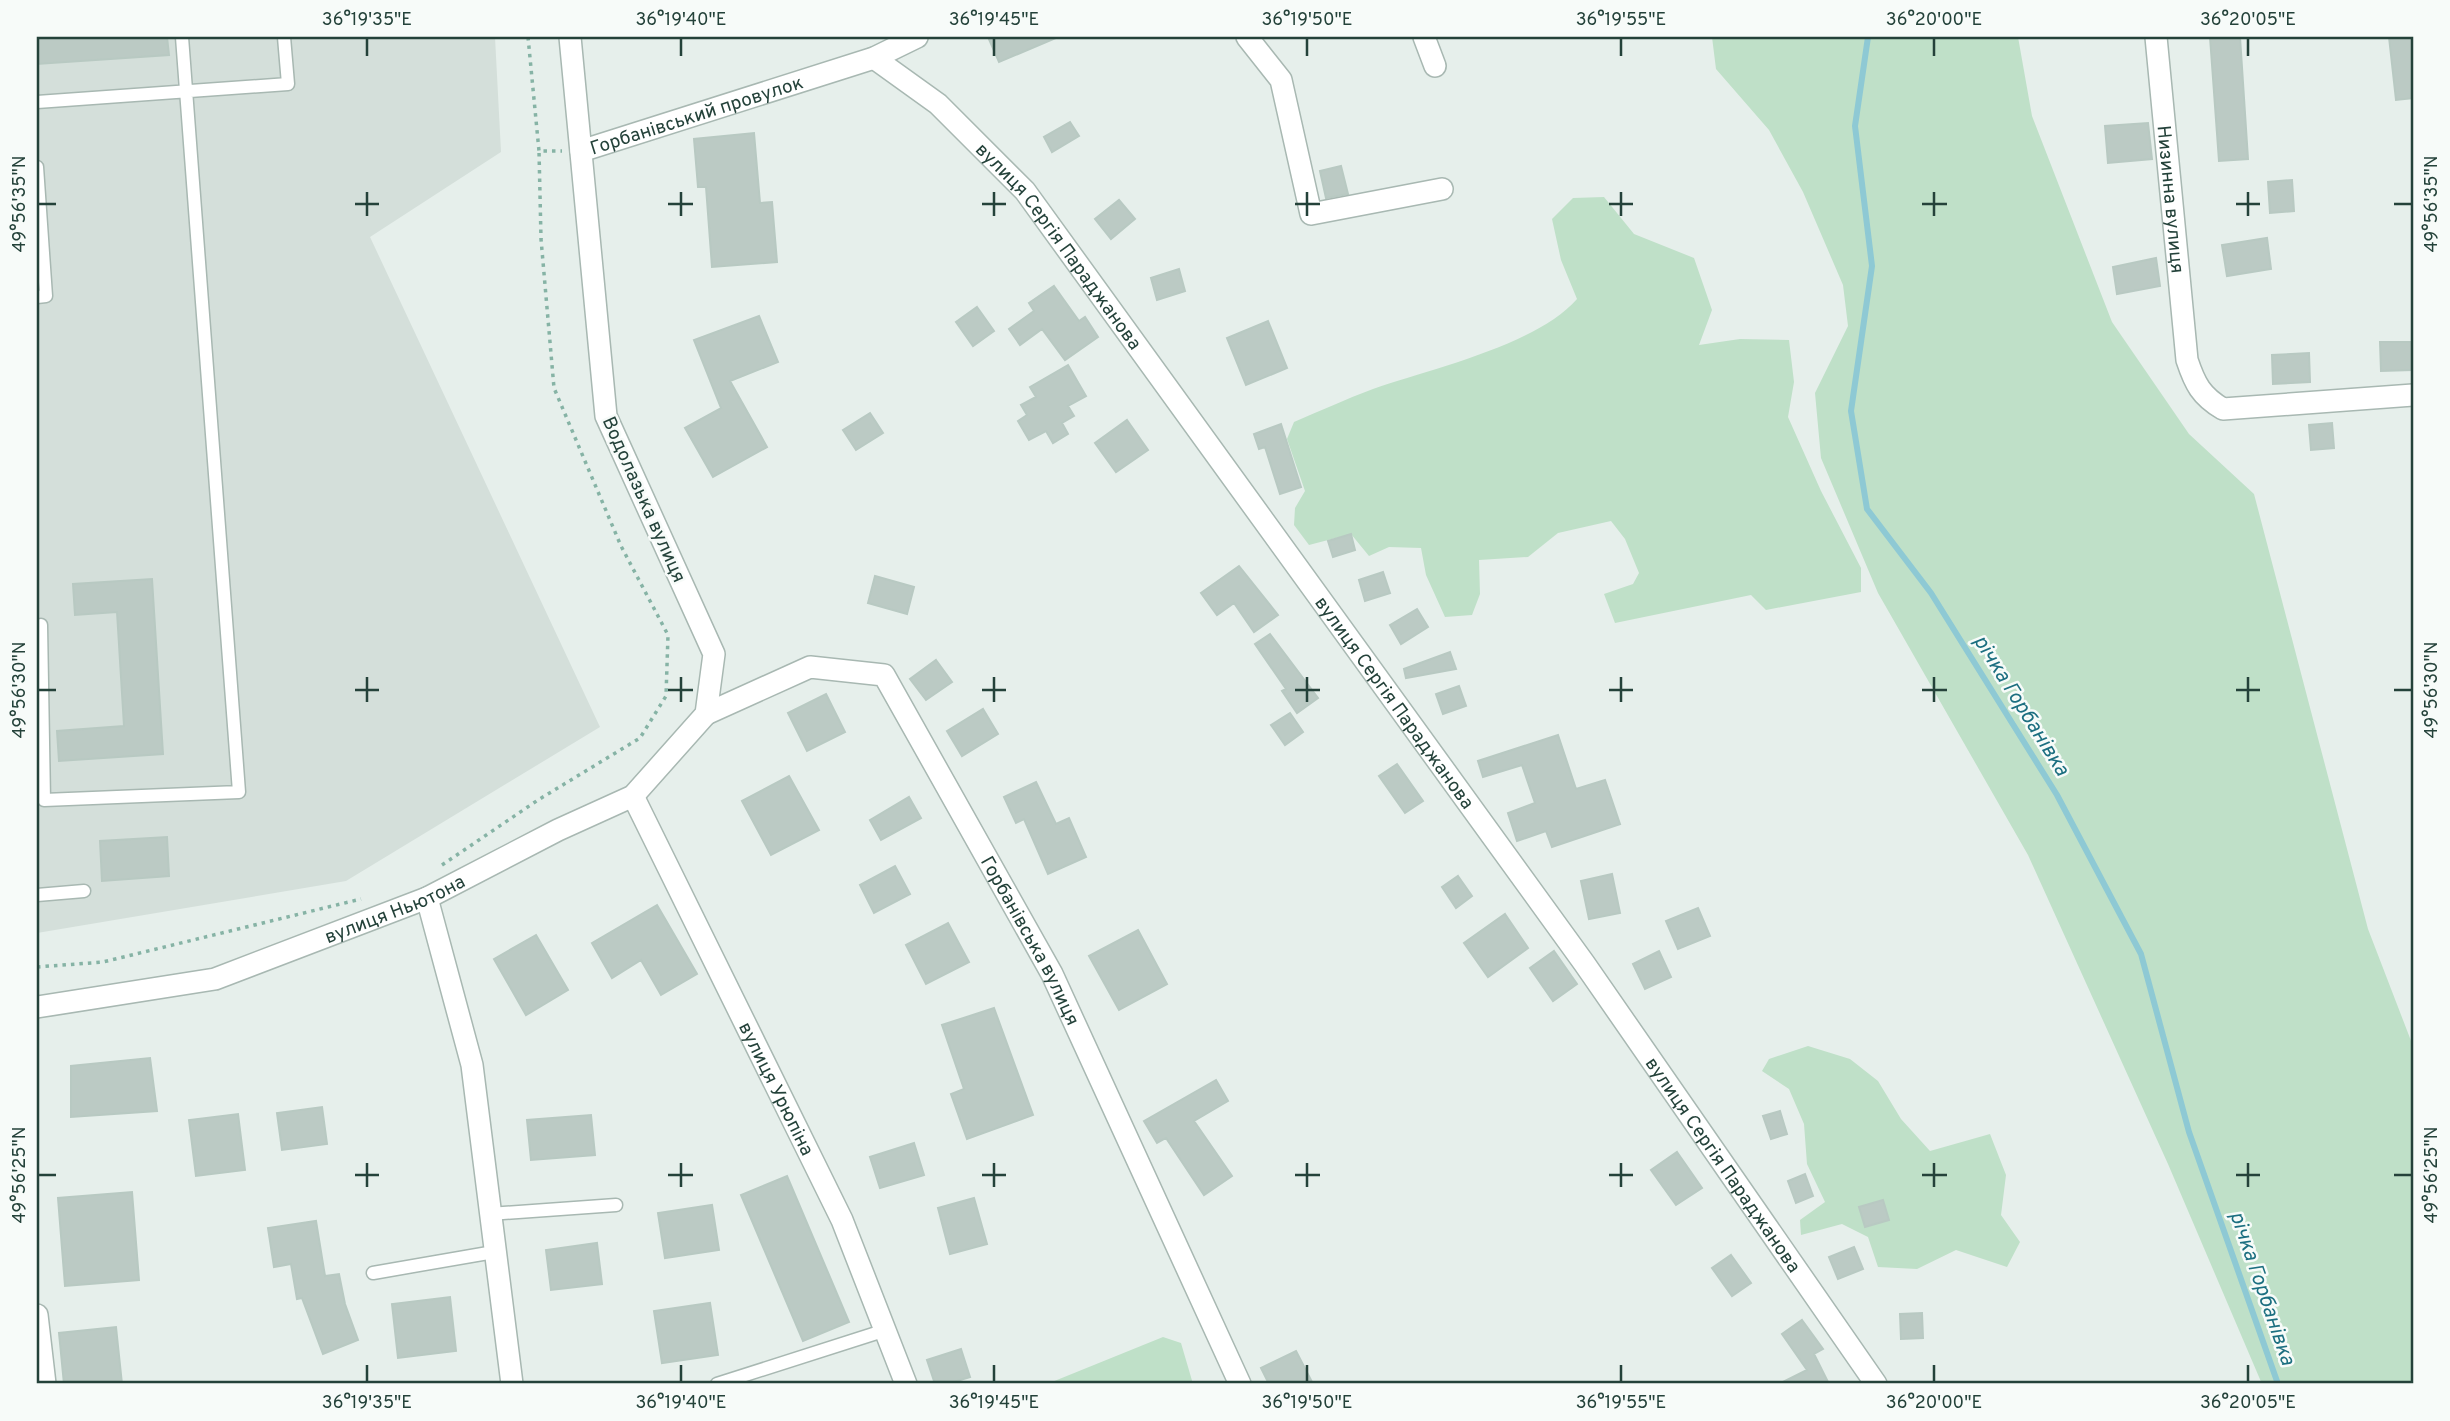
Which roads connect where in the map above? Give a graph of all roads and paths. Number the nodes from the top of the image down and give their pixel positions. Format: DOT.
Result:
graph roads {
  1 [pos="182,37"];
  2 [pos="284,37"];
  3 [pos="528,37"];
  4 [pos="570,37"];
  5 [pos="917,37"];
  6 [pos="1247,37"];
  7 [pos="1424,37"];
  8 [pos="2156,37"];
  9 [pos="874,58"];
  10 [pos="1435,66"];
  11 [pos="186,91"];
  12 [pos="37,102"];
  13 [pos="539,151"];
  14 [pos="581,151"];
  15 [pos="37,167"];
  16 [pos="1442,189"];
  17 [pos="37,297"];
  18 [pos="2413,395"];
  19 [pos="41,625"];
  20 [pos="706,714"];
  21 [pos="633,796"];
  22 [pos="41,800"];
  23 [pos="436,869"];
  24 [pos="84,891"];
  25 [pos="37,895"];
  26 [pos="374,896"];
  27 [pos="427,898"];
  28 [pos="37,967"];
  29 [pos="37,1007"];
  30 [pos="616,1205"];
  31 [pos="489,1214"];
  32 [pos="494,1252"];
  33 [pos="373,1273"];
  34 [pos="37,1315"];
  35 [pos="886,1330"];
  36 [pos="45,1384"];
  37 [pos="512,1384"];
  38 [pos="717,1384"];
  39 [pos="906,1384"];
  40 [pos="1240,1384"];
  41 [pos="1876,1384"];
  1 -- 11 [label="lane"];
  2 -- 11 [label="lane"];
  3 -- 13 [label="path"];
  4 -- 14 [label="street, Горбанівський провулок"];
  5 -- 9 [label="street, Горбанівський провулок"];
  6 -- 16 [label="street"];
  7 -- 10 [label="street"];
  8 -- 18 [label="street, Низинна вулиця"];
  9 -- 14 [label="street, Горбанівський провулок"];
  9 -- 41 [label="street, вулиця Сергія Параджанова"];
  11 -- 12 [label="lane"];
  11 -- 22 [label="lane"];
  13 -- 14 [label="path"];
  13 -- 23 [label="path"];
  14 -- 20 [label="street, Водолазька вулиця"];
  15 -- 17 [label="lane"];
  19 -- 22 [label="lane"];
  20 -- 21 [label="street, вулиця Ньютона"];
  20 -- 40 [label="street, Горбанівська вулиця"];
  21 -- 27 [label="street, вулиця Ньютона"];
  21 -- 35 [label="street, вулиця Урюпіна"];
  24 -- 25 [label="lane"];
  26 -- 28 [label="path"];
  27 -- 29 [label="street, вулиця Ньютона"];
  27 -- 31 [label="street"];
  30 -- 31 [label="lane"];
  31 -- 32 [label="street"];
  32 -- 33 [label="lane"];
  32 -- 37 [label="street"];
  34 -- 36 [label="street"];
  35 -- 38 [label="lane"];
  35 -- 39 [label="street, вулиця Урюпіна"];
}
